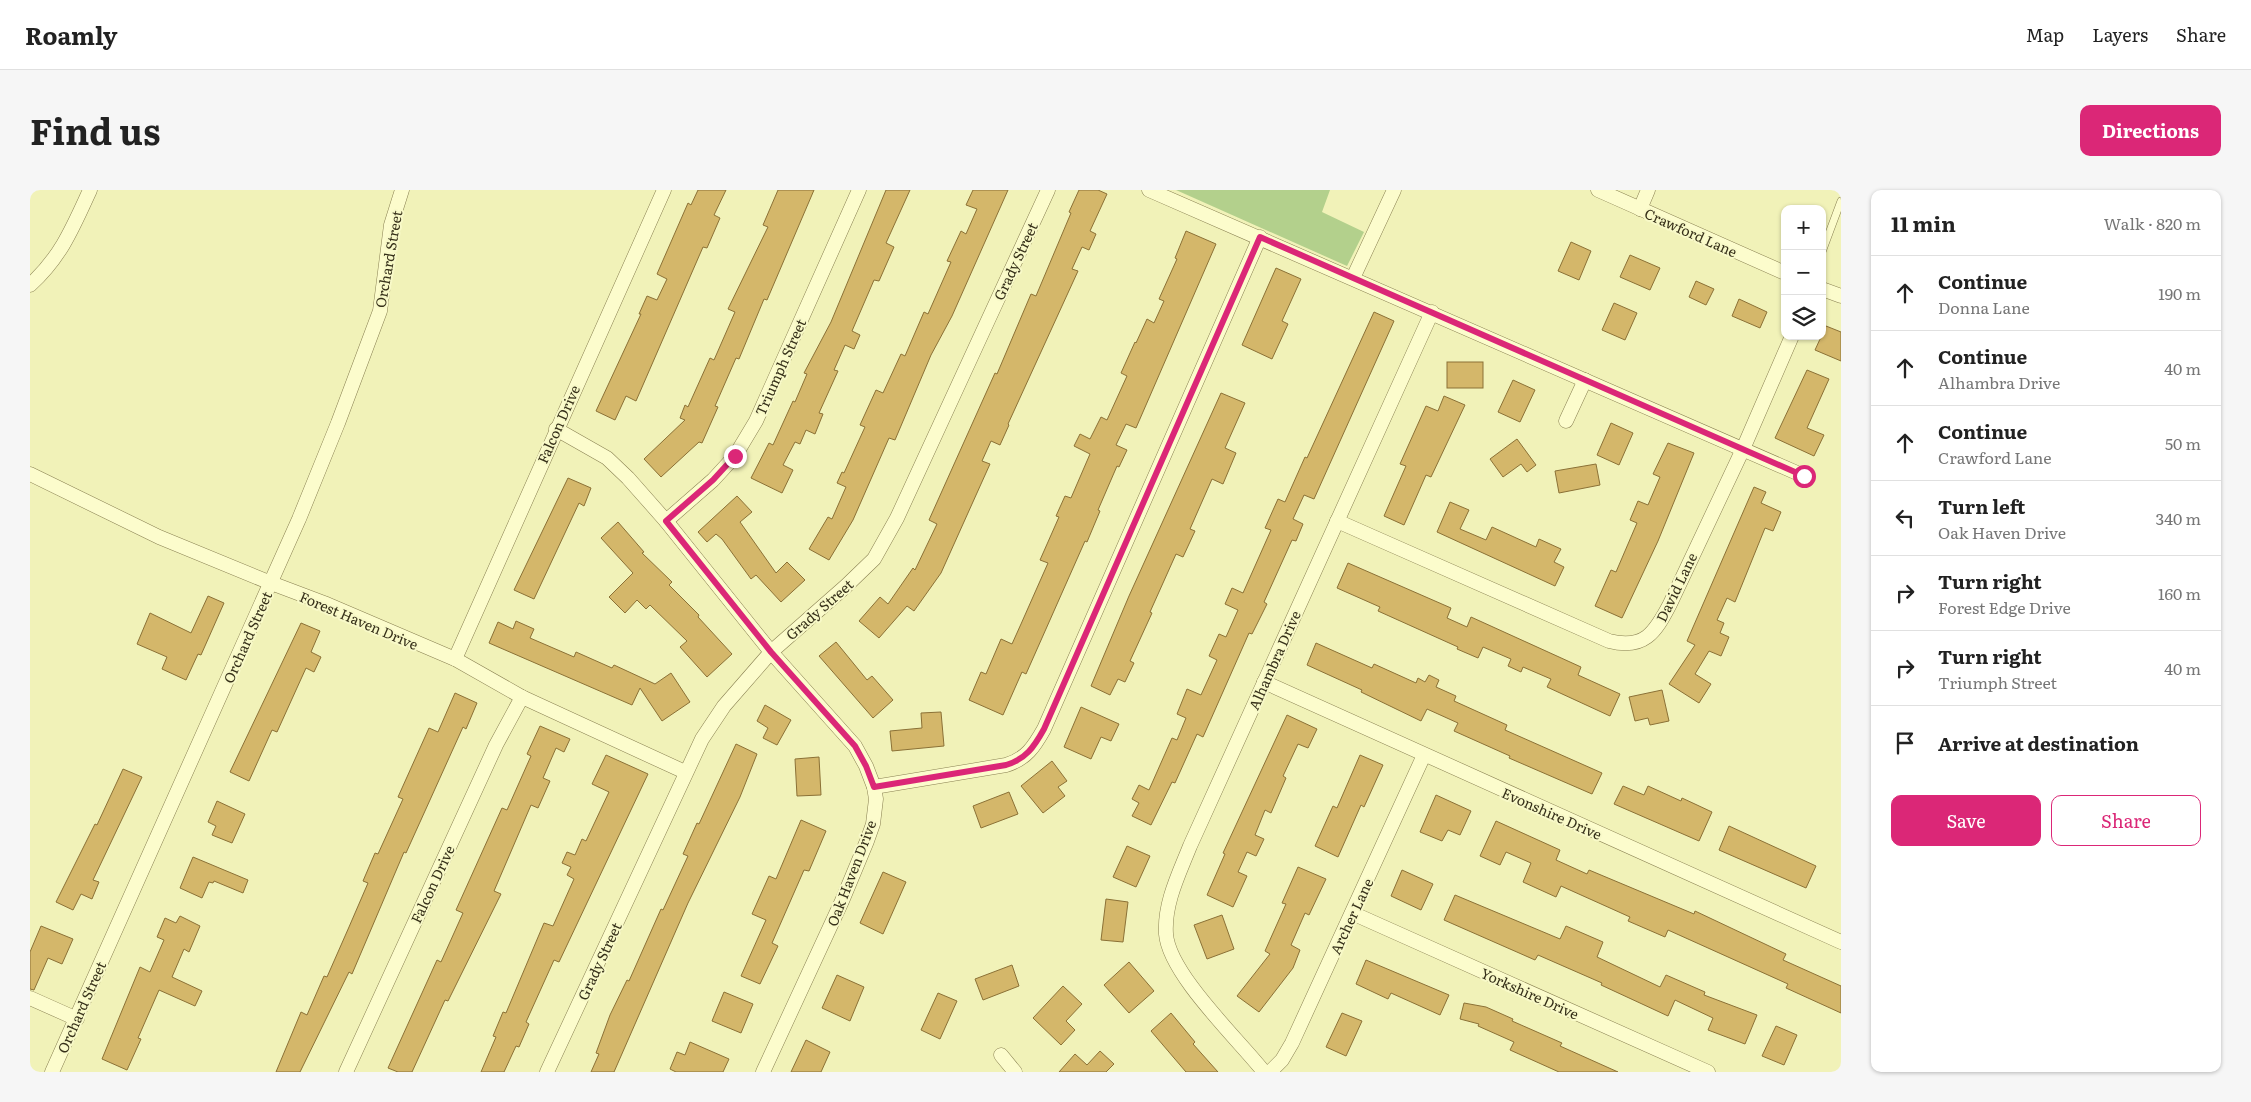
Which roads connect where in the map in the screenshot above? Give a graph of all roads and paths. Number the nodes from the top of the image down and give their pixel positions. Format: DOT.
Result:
graph roads {
  1 [pos="90,190"];
  2 [pos="402,190"];
  3 [pos="664,190"];
  4 [pos="859,190"];
  5 [pos="1048,190"];
  6 [pos="1149,190"];
  7 [pos="1394,190"];
  8 [pos="1598,190"];
  9 [pos="1648,190"];
  10 [pos="1841,202"];
  11 [pos="1640,209"];
  12 [pos="1260,237"];
  13 [pos="1823,250"];
  14 [pos="1781,271"];
  15 [pos="1353,278"];
  16 [pos="30,285"];
  17 [pos="1826,290"];
  18 [pos="1841,296"];
  19 [pos="1432,312"];
  20 [pos="1790,340"];
  21 [pos="1585,380"];
  22 [pos="1566,421"];
  23 [pos="556,429"];
  24 [pos="1742,449"];
  25 [pos="30,474"];
  26 [pos="1804,476"];
  27 [pos="666,521"];
  28 [pos="1337,521"];
  29 [pos="271,583"];
  30 [pos="771,652"];
  31 [pos="455,660"];
  32 [pos="1264,682"];
  33 [pos="522,697"];
  34 [pos="1424,755"];
  35 [pos="685,772"];
  36 [pos="874,787"];
  37 [pos="1352,913"];
  38 [pos="1841,942"];
  39 [pos="30,998"];
  40 [pos="77,1019"];
  41 [pos="1001,1055"];
  42 [pos="52,1072"];
  43 [pos="346,1072"];
  44 [pos="547,1072"];
  45 [pos="764,1072"];
  46 [pos="1015,1072"];
  47 [pos="1264,1072"];
  48 [pos="1270,1072"];
  49 [pos="1708,1072"];
  1 -- 16 [label="street"];
  2 -- 29 [label="street, Orchard Street"];
  3 -- 23 [label="street, Falcon Drive"];
  4 -- 27 [label="street, Triumph Street"];
  5 -- 30 [label="street, Grady Street"];
  6 -- 12 [label="street"];
  7 -- 15 [label="street"];
  8 -- 11 [label="street, Crawford Lane"];
  9 -- 11 [label="street"];
  10 -- 13 [label="lane"];
  11 -- 14 [label="street, Crawford Lane"];
  12 -- 15 [label="street"];
  12 -- 36 [label="street"];
  15 -- 19 [label="street"];
  17 -- 18 [label="street"];
  19 -- 21 [label="street"];
  19 -- 28 [label="street, Alhambra Drive"];
  20 -- 24 [label="street, David Lane"];
  21 -- 22 [label="street"];
  21 -- 24 [label="street"];
  23 -- 27 [label="street"];
  23 -- 31 [label="street, Falcon Drive"];
  24 -- 26 [label="street"];
  24 -- 28 [label="street, David Lane"];
  25 -- 29 [label="street, Forest Haven Drive"];
  27 -- 30 [label="street"];
  28 -- 32 [label="street, Alhambra Drive"];
  29 -- 31 [label="street, Forest Haven Drive"];
  29 -- 40 [label="street, Orchard Street"];
  30 -- 35 [label="street, Grady Street"];
  30 -- 36 [label="street"];
  31 -- 33 [label="street, Forest Haven Drive"];
  32 -- 34 [label="street, Evonshire Drive"];
  32 -- 47 [label="street, Alhambra Drive"];
  33 -- 35 [label="street, Forest Haven Drive"];
  33 -- 43 [label="street, Falcon Drive"];
  34 -- 37 [label="street, Archer Lane"];
  34 -- 38 [label="street, Evonshire Drive"];
  35 -- 44 [label="street, Grady Street"];
  36 -- 45 [label="street, Oak Haven Drive"];
  37 -- 48 [label="street, Archer Lane"];
  37 -- 49 [label="street, Yorkshire Drive"];
  39 -- 40 [label="street"];
  40 -- 42 [label="street, Orchard Street"];
  41 -- 46 [label="street"];
}
